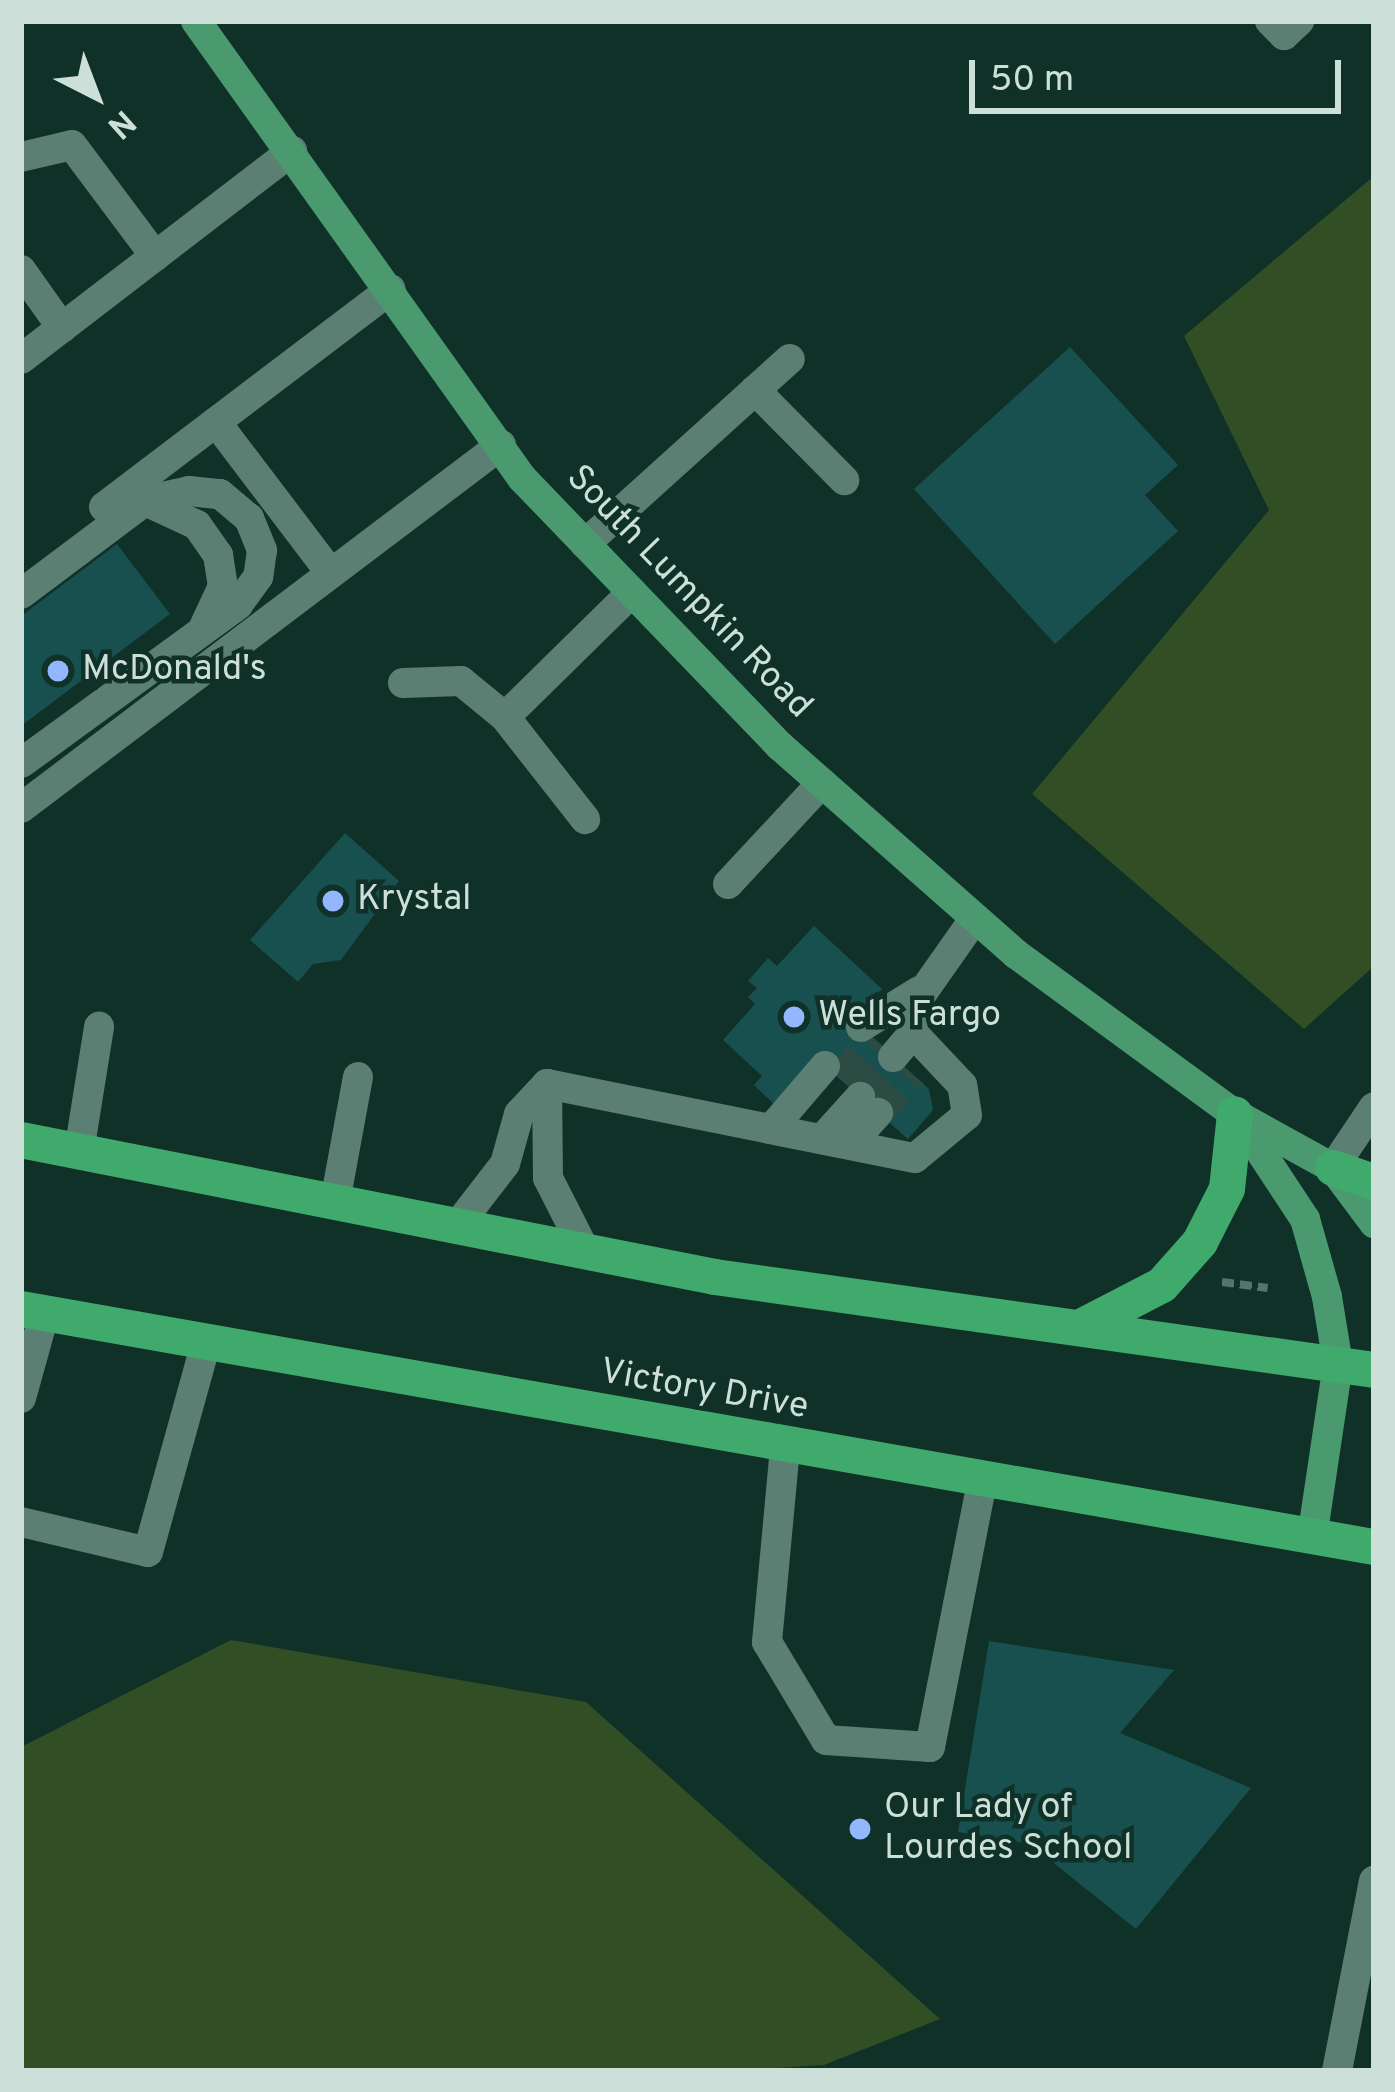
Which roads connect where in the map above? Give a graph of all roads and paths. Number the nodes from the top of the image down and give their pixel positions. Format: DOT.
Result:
graph roads {
  1 [pos="196,21"];
  2 [pos="1270,21"];
  3 [pos="1299,21"];
  4 [pos="292,152"];
  5 [pos="21,158"];
  6 [pos="154,256"];
  7 [pos="21,270"];
  8 [pos="391,289"];
  9 [pos="62,328"];
  10 [pos="21,359"];
  11 [pos="790,359"];
  12 [pos="755,390"];
  13 [pos="216,422"];
  14 [pos="501,445"];
  15 [pos="844,480"];
  16 [pos="146,501"];
  17 [pos="586,544"];
  18 [pos="21,568"];
  19 [pos="330,572"];
  20 [pos="632,592"];
  21 [pos="21,594"];
  22 [pos="203,629"];
  23 [pos="404,683"];
  24 [pos="506,717"];
  25 [pos="21,763"];
  26 [pos="822,783"];
  27 [pos="21,808"];
  28 [pos="585,819"];
  29 [pos="728,884"];
  30 [pos="975,918"];
  31 [pos="99,1027"];
  32 [pos="358,1077"];
  33 [pos="547,1084"];
  34 [pos="1374,1107"];
  35 [pos="1235,1114"];
  36 [pos="810,1136"];
  37 [pos="21,1140"];
  38 [pos="79,1152"];
  39 [pos="1333,1168"];
  40 [pos="1374,1182"];
  41 [pos="335,1202"];
  42 [pos="1374,1223"];
  43 [pos="457,1226"];
  44 [pos="585,1251"];
  45 [pos="1216,1281"];
  46 [pos="1268,1288"];
  47 [pos="33,1312"];
  48 [pos="1079,1328"];
  49 [pos="205,1347"];
  50 [pos="1356,1367"];
  51 [pos="21,1398"];
  52 [pos="785,1448"];
  53 [pos="982,1482"];
  54 [pos="23,1527"];
  55 [pos="1312,1538"];
  56 [pos="1374,1547"];
  57 [pos="1374,1881"];
  58 [pos="1337,2071"];
  1 -- 4 [label="main road, South Lumpkin Road"];
  2 -- 3 [label="lane"];
  4 -- 6 [label="lane"];
  4 -- 8 [label="main road, South Lumpkin Road"];
  5 -- 6 [label="lane"];
  6 -- 9 [label="lane"];
  7 -- 9 [label="lane"];
  8 -- 13 [label="lane"];
  8 -- 14 [label="main road, South Lumpkin Road"];
  9 -- 10 [label="lane"];
  11 -- 12 [label="lane"];
  12 -- 15 [label="lane"];
  12 -- 17 [label="lane"];
  13 -- 18 [label="lane"];
  13 -- 19 [label="lane"];
  14 -- 17 [label="main road, South Lumpkin Road"];
  14 -- 19 [label="lane"];
  16 -- 21 [label="lane"];
  16 -- 22 [label="lane"];
  16 -- 22 [label="lane"];
  17 -- 20 [label="main road, South Lumpkin Road"];
  19 -- 27 [label="lane"];
  20 -- 24 [label="lane"];
  20 -- 26 [label="main road, South Lumpkin Road"];
  22 -- 25 [label="lane"];
  23 -- 24 [label="lane"];
  24 -- 28 [label="lane"];
  26 -- 29 [label="lane"];
  26 -- 30 [label="main road, South Lumpkin Road"];
  30 -- 35 [label="main road, South Lumpkin Road"];
  30 -- 36 [label="lane"];
  31 -- 38 [label="lane"];
  32 -- 41 [label="lane"];
  33 -- 36 [label="lane"];
  33 -- 43 [label="lane"];
  33 -- 44 [label="lane"];
  34 -- 39 [label="lane"];
  35 -- 39 [label="main road, South Lumpkin Road"];
  35 -- 48 [label="highway"];
  35 -- 50 [label="main road, South Lumpkin Road"];
  36 -- 36 [label="lane"];
  37 -- 38 [label="highway"];
  38 -- 41 [label="highway"];
  39 -- 40 [label="highway"];
  39 -- 42 [label="main road, South Lumpkin Road"];
  41 -- 43 [label="highway"];
  43 -- 44 [label="highway"];
  44 -- 48 [label="highway"];
  45 -- 46 [label="path"];
  47 -- 49 [label="highway, Victory Drive"];
  47 -- 51 [label="lane"];
  48 -- 50 [label="highway"];
  49 -- 52 [label="highway, Victory Drive"];
  49 -- 54 [label="lane"];
  50 -- 55 [label="main road, South Lumpkin Road"];
  52 -- 53 [label="highway, Victory Drive"];
  52 -- 53 [label="lane"];
  53 -- 55 [label="highway, Victory Drive"];
  55 -- 56 [label="highway, Victory Drive"];
  57 -- 58 [label="lane"];
}
